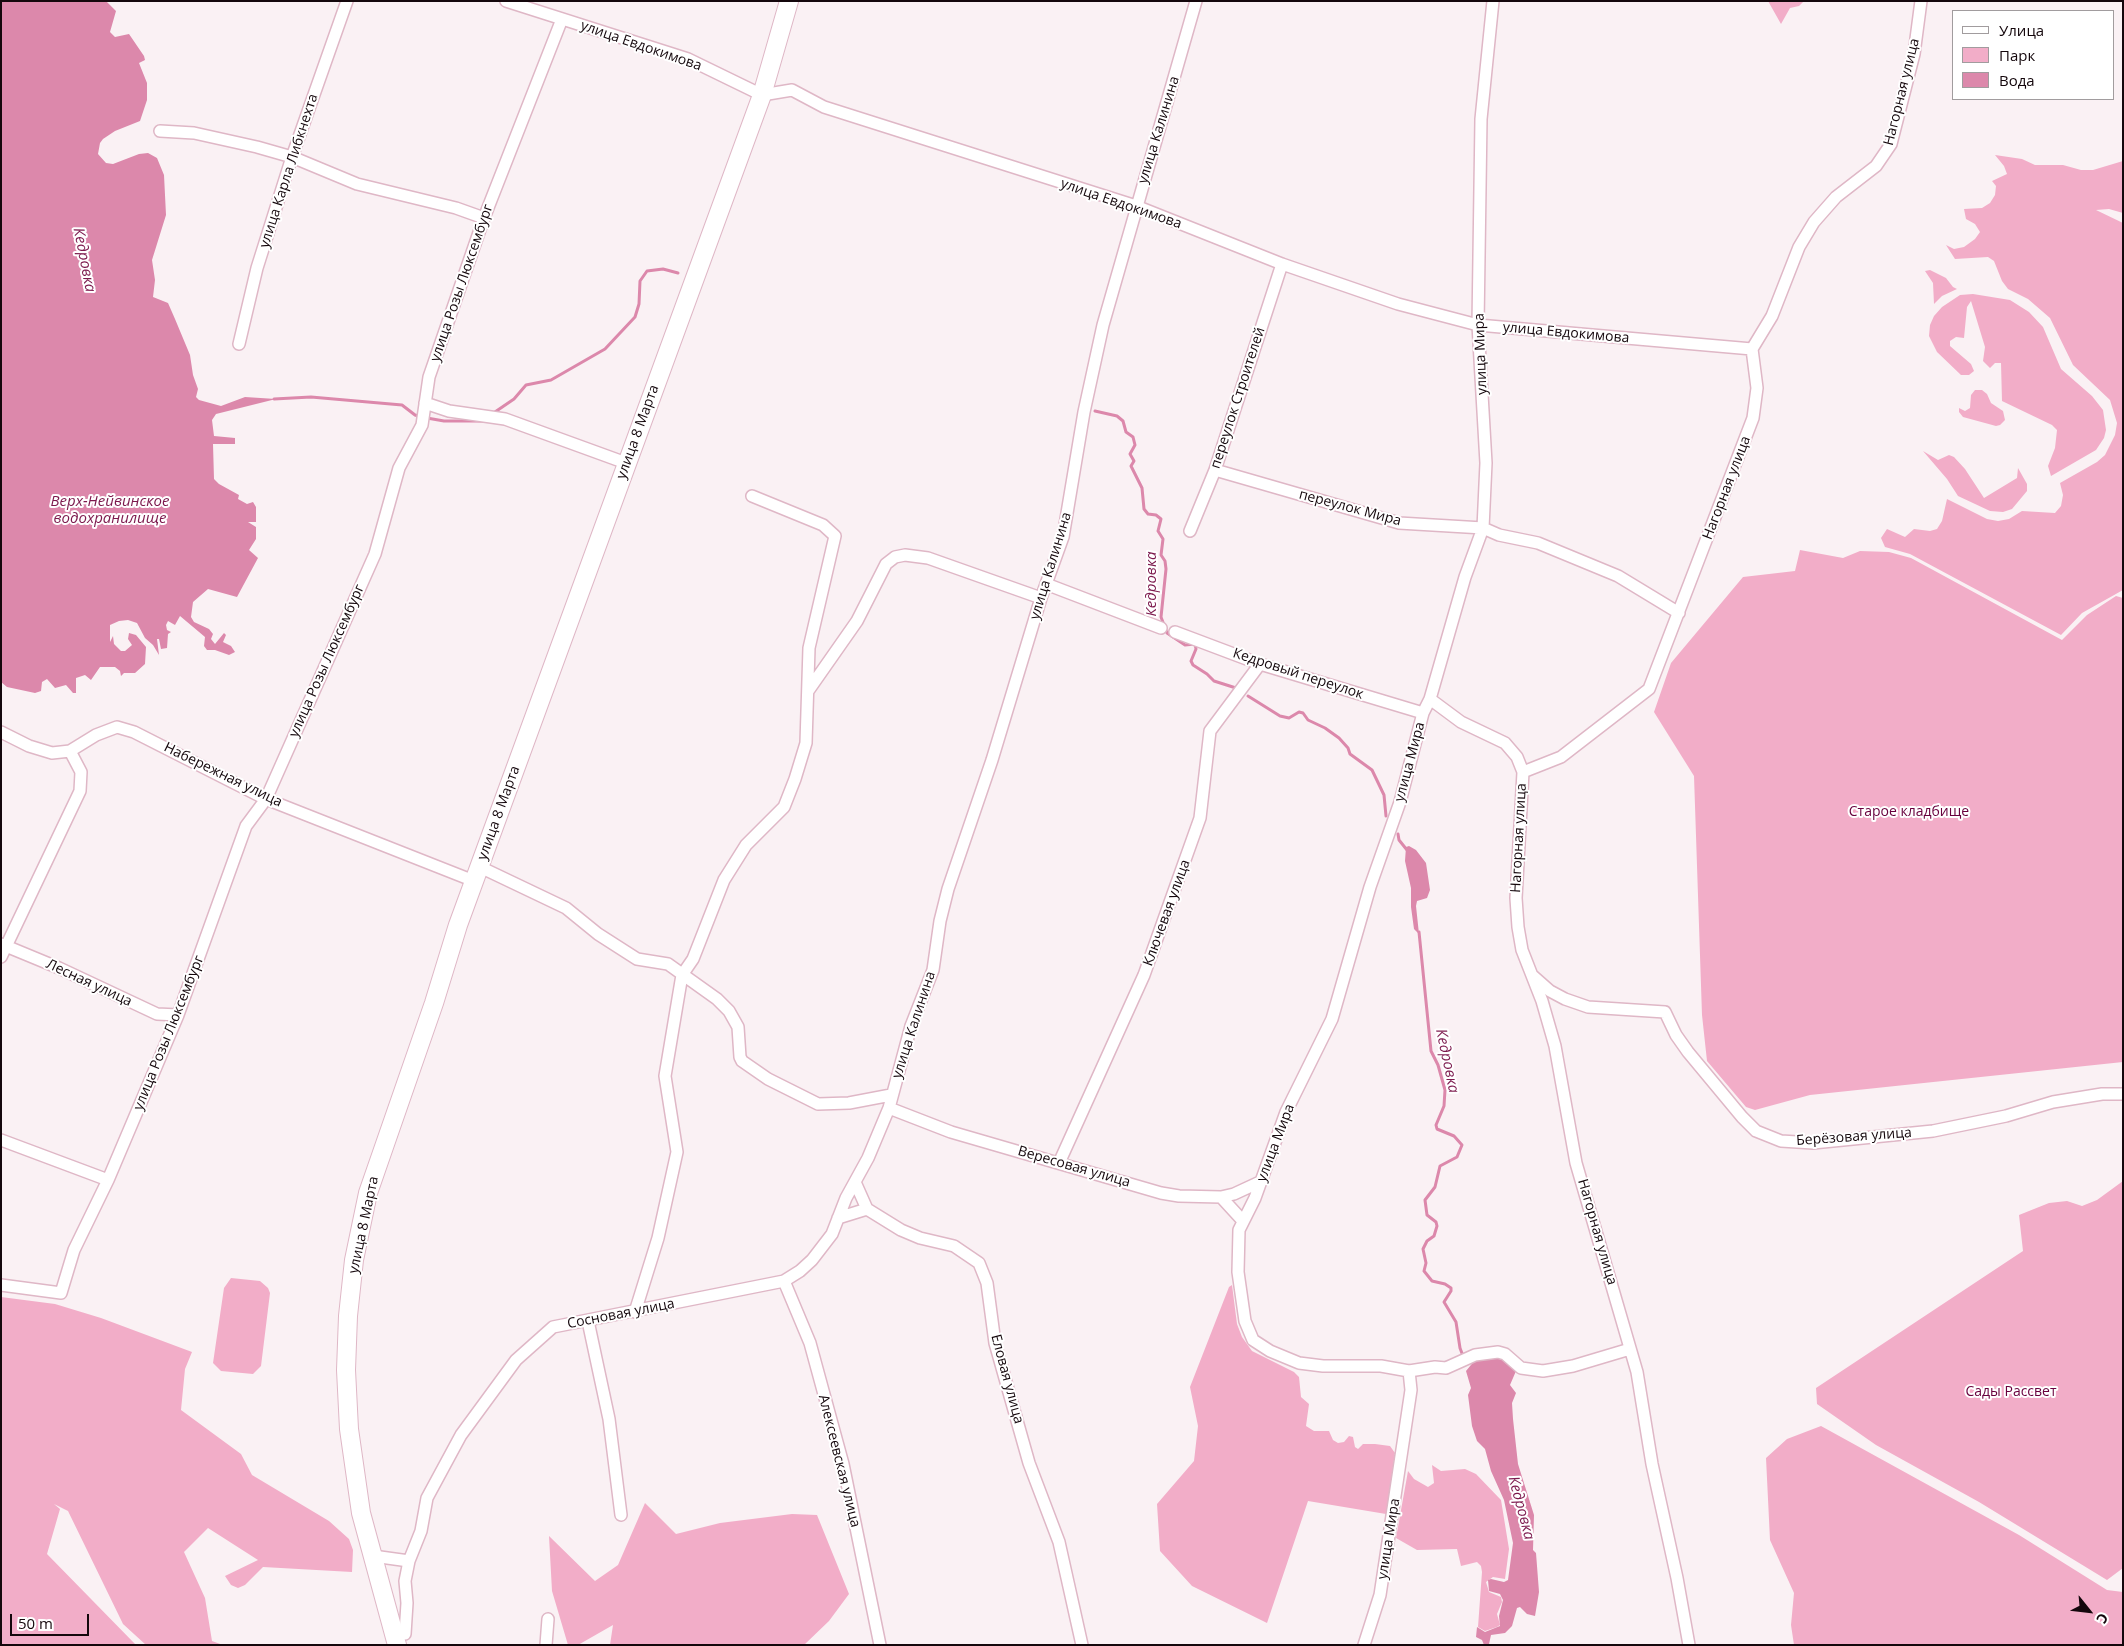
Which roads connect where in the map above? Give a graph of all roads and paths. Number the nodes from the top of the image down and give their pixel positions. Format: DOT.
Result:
graph roads {
  1 [pos="346,1"];
  2 [pos="506,1"];
  3 [pos="789,1"];
  4 [pos="1196,1"];
  5 [pos="1493,1"];
  6 [pos="1921,1"];
  7 [pos="562,19"];
  8 [pos="762,95"];
  9 [pos="160,131"];
  10 [pos="292,156"];
  11 [pos="1136,206"];
  12 [pos="484,218"];
  13 [pos="1282,264"];
  14 [pos="1478,325"];
  15 [pos="239,344"];
  16 [pos="1752,349"];
  17 [pos="424,412"];
  18 [pos="626,463"];
  19 [pos="1215,470"];
  20 [pos="752,496"];
  21 [pos="1483,528"];
  22 [pos="1190,531"];
  23 [pos="1046,584"];
  24 [pos="1041,598"];
  25 [pos="1679,613"];
  26 [pos="1161,628"];
  27 [pos="1175,632"];
  28 [pos="1260,664"];
  29 [pos="808,692"];
  30 [pos="1430,699"];
  31 [pos="1423,713"];
  32 [pos="1,732"];
  33 [pos="70,751"];
  34 [pos="1523,772"];
  35 [pos="266,799"];
  36 [pos="477,874"];
  37 [pos="3,949"];
  38 [pos="682,975"];
  39 [pos="1532,975"];
  40 [pos="178,1015"];
  41 [pos="2123,1094"];
  42 [pos="891,1095"];
  43 [pos="889,1108"];
  44 [pos="1,1140"];
  45 [pos="1059,1163"];
  46 [pos="108,1180"];
  47 [pos="1262,1181"];
  48 [pos="855,1182"];
  49 [pos="1221,1197"];
  50 [pos="867,1208"];
  51 [pos="838,1218"];
  52 [pos="1243,1222"];
  53 [pos="784,1281"];
  54 [pos="1,1285"];
  55 [pos="635,1312"];
  56 [pos="588,1321"];
  57 [pos="1630,1349"];
  58 [pos="1409,1371"];
  59 [pos="620,1515"];
  60 [pos="373,1556"];
  61 [pos="410,1561"];
  62 [pos="548,1619"];
  63 [pos="401,1639"];
  64 [pos="546,1645"];
  65 [pos="880,1645"];
  66 [pos="1082,1645"];
  67 [pos="1364,1645"];
  68 [pos="1689,1645"];
  1 -- 10 [label="street, улица Карла Либкнехта"];
  2 -- 7 [label="street, улица Евдокимова"];
  3 -- 8 [label="main road, улица 8 Марта"];
  4 -- 11 [label="street, улица Калинина"];
  5 -- 14 [label="street, улица Мира"];
  6 -- 16 [label="street, Нагорная улица"];
  7 -- 8 [label="street, улица Евдокимова"];
  7 -- 12 [label="street, улица Розы Люксембург"];
  8 -- 11 [label="street, улица Евдокимова"];
  8 -- 18 [label="main road, улица 8 Марта"];
  9 -- 10 [label="street"];
  10 -- 12 [label="street"];
  10 -- 15 [label="street, улица Карла Либкнехта"];
  11 -- 13 [label="street, улица Евдокимова"];
  11 -- 23 [label="street, улица Калинина"];
  12 -- 17 [label="street, улица Розы Люксембург"];
  13 -- 14 [label="street, улица Евдокимова"];
  13 -- 19 [label="street, переулок Строителей"];
  14 -- 16 [label="street, улица Евдокимова"];
  14 -- 21 [label="street, улица Мира"];
  16 -- 25 [label="street, Нагорная улица"];
  17 -- 18 [label="street"];
  17 -- 35 [label="street, улица Розы Люксембург"];
  18 -- 36 [label="main road, улица 8 Марта"];
  19 -- 21 [label="street, переулок Мира"];
  19 -- 22 [label="street, переулок Строителей"];
  20 -- 29 [label="street"];
  21 -- 25 [label="street, переулок Мира"];
  21 -- 30 [label="street, улица Мира"];
  23 -- 24 [label="street, улица Калинина"];
  23 -- 26 [label="street"];
  24 -- 29 [label="street"];
  24 -- 42 [label="street, улица Калинина"];
  25 -- 34 [label="street, Нагорная улица"];
  27 -- 28 [label="street, Кедровый переулок"];
  28 -- 31 [label="street, Кедровый переулок"];
  28 -- 45 [label="street, Ключевая улица"];
  29 -- 38 [label="street"];
  30 -- 31 [label="street, улица Мира"];
  30 -- 34 [label="street"];
  31 -- 47 [label="street, улица Мира"];
  32 -- 33 [label="street"];
  33 -- 35 [label="street, Набережная улица"];
  33 -- 37 [label="street"];
  34 -- 39 [label="street, Нагорная улица"];
  35 -- 36 [label="street, Набережная улица"];
  35 -- 40 [label="street, улица Розы Люксембург"];
  36 -- 38 [label="street"];
  36 -- 60 [label="main road, улица 8 Марта"];
  37 -- 40 [label="street, Лесная улица"];
  38 -- 42 [label="street"];
  38 -- 55 [label="street"];
  39 -- 41 [label="street, Берёзовая улица"];
  39 -- 57 [label="street, Нагорная улица"];
  40 -- 46 [label="street, улица Розы Люксембург"];
  42 -- 43 [label="street, Сосновая улица"];
  43 -- 45 [label="street, Вересовая улица"];
  43 -- 48 [label="street, Сосновая улица"];
  44 -- 46 [label="street"];
  45 -- 49 [label="street, Вересовая улица"];
  46 -- 54 [label="street, улица Розы Люксембург"];
  47 -- 49 [label="street, Вересовая улица"];
  47 -- 52 [label="street, улица Мира"];
  48 -- 50 [label="street"];
  48 -- 51 [label="street, Сосновая улица"];
  49 -- 52 [label="street"];
  50 -- 51 [label="street"];
  50 -- 66 [label="street, Еловая улица"];
  51 -- 53 [label="street, Сосновая улица"];
  52 -- 58 [label="street, улица Мира"];
  53 -- 55 [label="street, Сосновая улица"];
  53 -- 65 [label="street, Алексеевская улица"];
  55 -- 56 [label="street, Сосновая улица"];
  56 -- 59 [label="street"];
  56 -- 61 [label="street, Сосновая улица"];
  57 -- 58 [label="street, улица Мира"];
  57 -- 68 [label="street, Нагорная улица"];
  58 -- 67 [label="street, улица Мира"];
  60 -- 61 [label="street"];
  60 -- 63 [label="main road, улица 8 Марта"];
  61 -- 63 [label="street, Сосновая улица"];
  62 -- 64 [label="street"];
}
